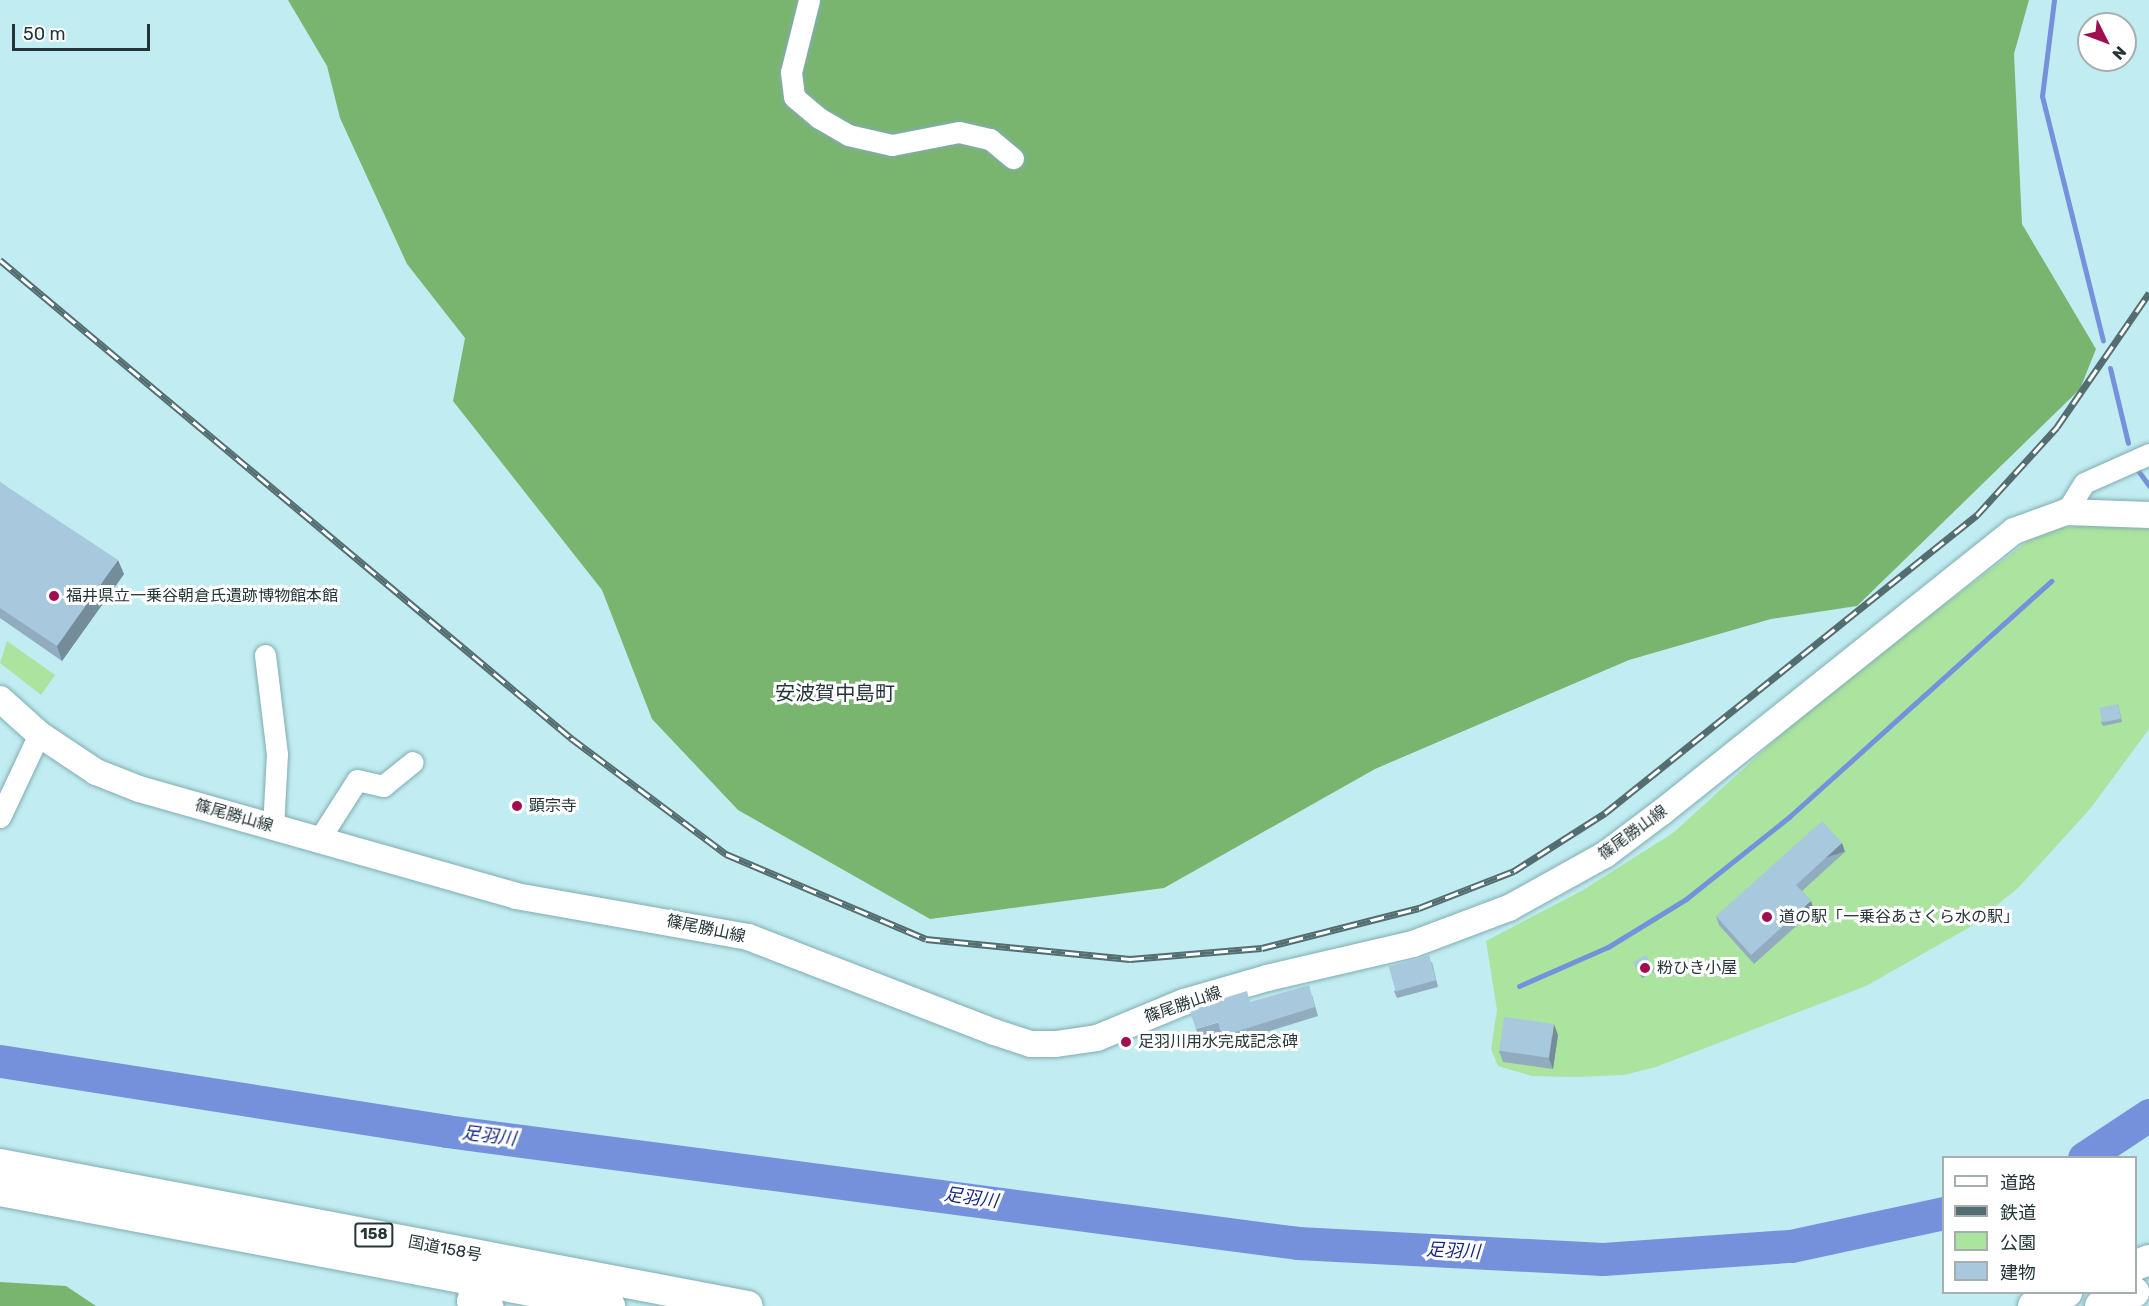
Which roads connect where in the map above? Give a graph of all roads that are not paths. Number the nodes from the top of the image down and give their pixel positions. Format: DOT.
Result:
graph roads {
  1 [pos="809,0"];
  2 [pos="1013,158"];
  3 [pos="2149,454"];
  4 [pos="2066,512"];
  5 [pos="2149,515"];
  6 [pos="265,655"];
  7 [pos="0,699"];
  8 [pos="39,734"];
  9 [pos="413,762"];
  10 [pos="0,817"];
  11 [pos="273,827"];
  12 [pos="318,841"];
  13 [pos="0,1164"];
  14 [pos="0,1191"];
  15 [pos="473,1267"];
  16 [pos="2064,1294"];
  17 [pos="2130,1294"];
  18 [pos="493,1306"];
  19 [pos="610,1306"];
  20 [pos="748,1306"];
  21 [pos="2033,1306"];
  22 [pos="2100,1306"];
  1 -- 2 [label="street"];
  3 -- 4 [label="street"];
  4 -- 5 [label="main road, 篠尾勝山線"];
  4 -- 12 [label="main road, 篠尾勝山線"];
  6 -- 11 [label="street"];
  7 -- 8 [label="main road, 篠尾勝山線"];
  8 -- 10 [label="street"];
  8 -- 11 [label="main road, 篠尾勝山線"];
  9 -- 12 [label="street"];
  11 -- 12 [label="main road, 篠尾勝山線"];
  13 -- 15 [label="highway, 国道158号 / 158"];
  14 -- 15 [label="highway, 国道158号 / 158"];
  15 -- 18 [label="street"];
  15 -- 19 [label="highway, 国道158号 / 158"];
  15 -- 20 [label="highway, 国道158号 / 158"];
  16 -- 21 [label="highway"];
  17 -- 22 [label="highway"];
}
